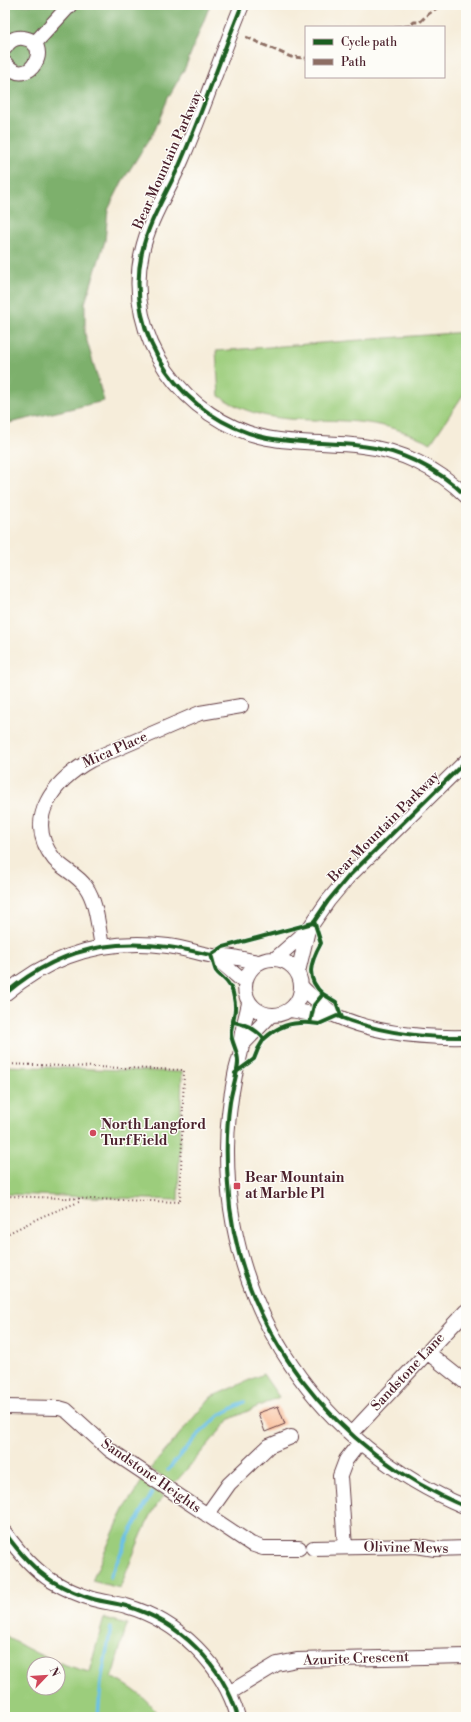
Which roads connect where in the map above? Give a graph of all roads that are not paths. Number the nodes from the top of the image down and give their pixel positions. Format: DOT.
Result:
graph roads {
  1 [pos="70,5"];
  2 [pos="242,5"];
  3 [pos="34,44"];
  4 [pos="5,48"];
  5 [pos="5,63"];
  6 [pos="466,496"];
  7 [pos="241,706"];
  8 [pos="466,761"];
  9 [pos="308,930"];
  10 [pos="102,946"];
  11 [pos="214,956"];
  12 [pos="275,959"];
  13 [pos="258,962"];
  14 [pos="298,972"];
  15 [pos="245,983"];
  16 [pos="302,987"];
  17 [pos="5,994"];
  18 [pos="249,1003"];
  19 [pos="292,1010"];
  20 [pos="333,1014"];
  21 [pos="270,1016"];
  22 [pos="466,1037"];
  23 [pos="242,1045"];
  24 [pos="466,1311"];
  25 [pos="427,1352"];
  26 [pos="466,1382"];
  27 [pos="5,1406"];
  28 [pos="291,1437"];
  29 [pos="355,1438"];
  30 [pos="466,1507"];
  31 [pos="207,1515"];
  32 [pos="5,1533"];
  33 [pos="345,1547"];
  34 [pos="299,1548"];
  35 [pos="313,1548"];
  36 [pos="466,1548"];
  37 [pos="466,1656"];
  38 [pos="229,1693"];
  39 [pos="238,1717"];
  1 -- 3 [label="street"];
  2 -- 6 [label="street, Bear Mountain Parkway"];
  3 -- 4 [label="street"];
  3 -- 5 [label="street"];
  7 -- 10 [label="street, Mica Place"];
  8 -- 9 [label="street, Bear Mountain Parkway"];
  9 -- 12 [label="street, Bear Mountain Parkway"];
  9 -- 14 [label="street, Bear Mountain Parkway"];
  10 -- 11 [label="street"];
  10 -- 17 [label="street"];
  11 -- 13 [label="street"];
  11 -- 15 [label="street"];
  12 -- 13 [label="street"];
  12 -- 14 [label="street"];
  13 -- 15 [label="street"];
  14 -- 16 [label="street"];
  15 -- 18 [label="street"];
  16 -- 19 [label="street"];
  16 -- 20 [label="street"];
  18 -- 21 [label="street"];
  18 -- 23 [label="street"];
  19 -- 20 [label="street"];
  19 -- 21 [label="street"];
  20 -- 22 [label="street"];
  21 -- 23 [label="street"];
  23 -- 29 [label="street"];
  24 -- 25 [label="street, Sandstone Lane"];
  25 -- 26 [label="street"];
  25 -- 29 [label="street, Sandstone Lane"];
  27 -- 31 [label="street, Sandstone Heights"];
  28 -- 31 [label="street"];
  29 -- 30 [label="street"];
  29 -- 33 [label="street, Olivine Mews"];
  31 -- 34 [label="street, Sandstone Heights"];
  32 -- 38 [label="street"];
  33 -- 35 [label="street, Olivine Mews"];
  33 -- 36 [label="street, Olivine Mews"];
  37 -- 38 [label="street, Azurite Crescent"];
  38 -- 39 [label="street"];
}
